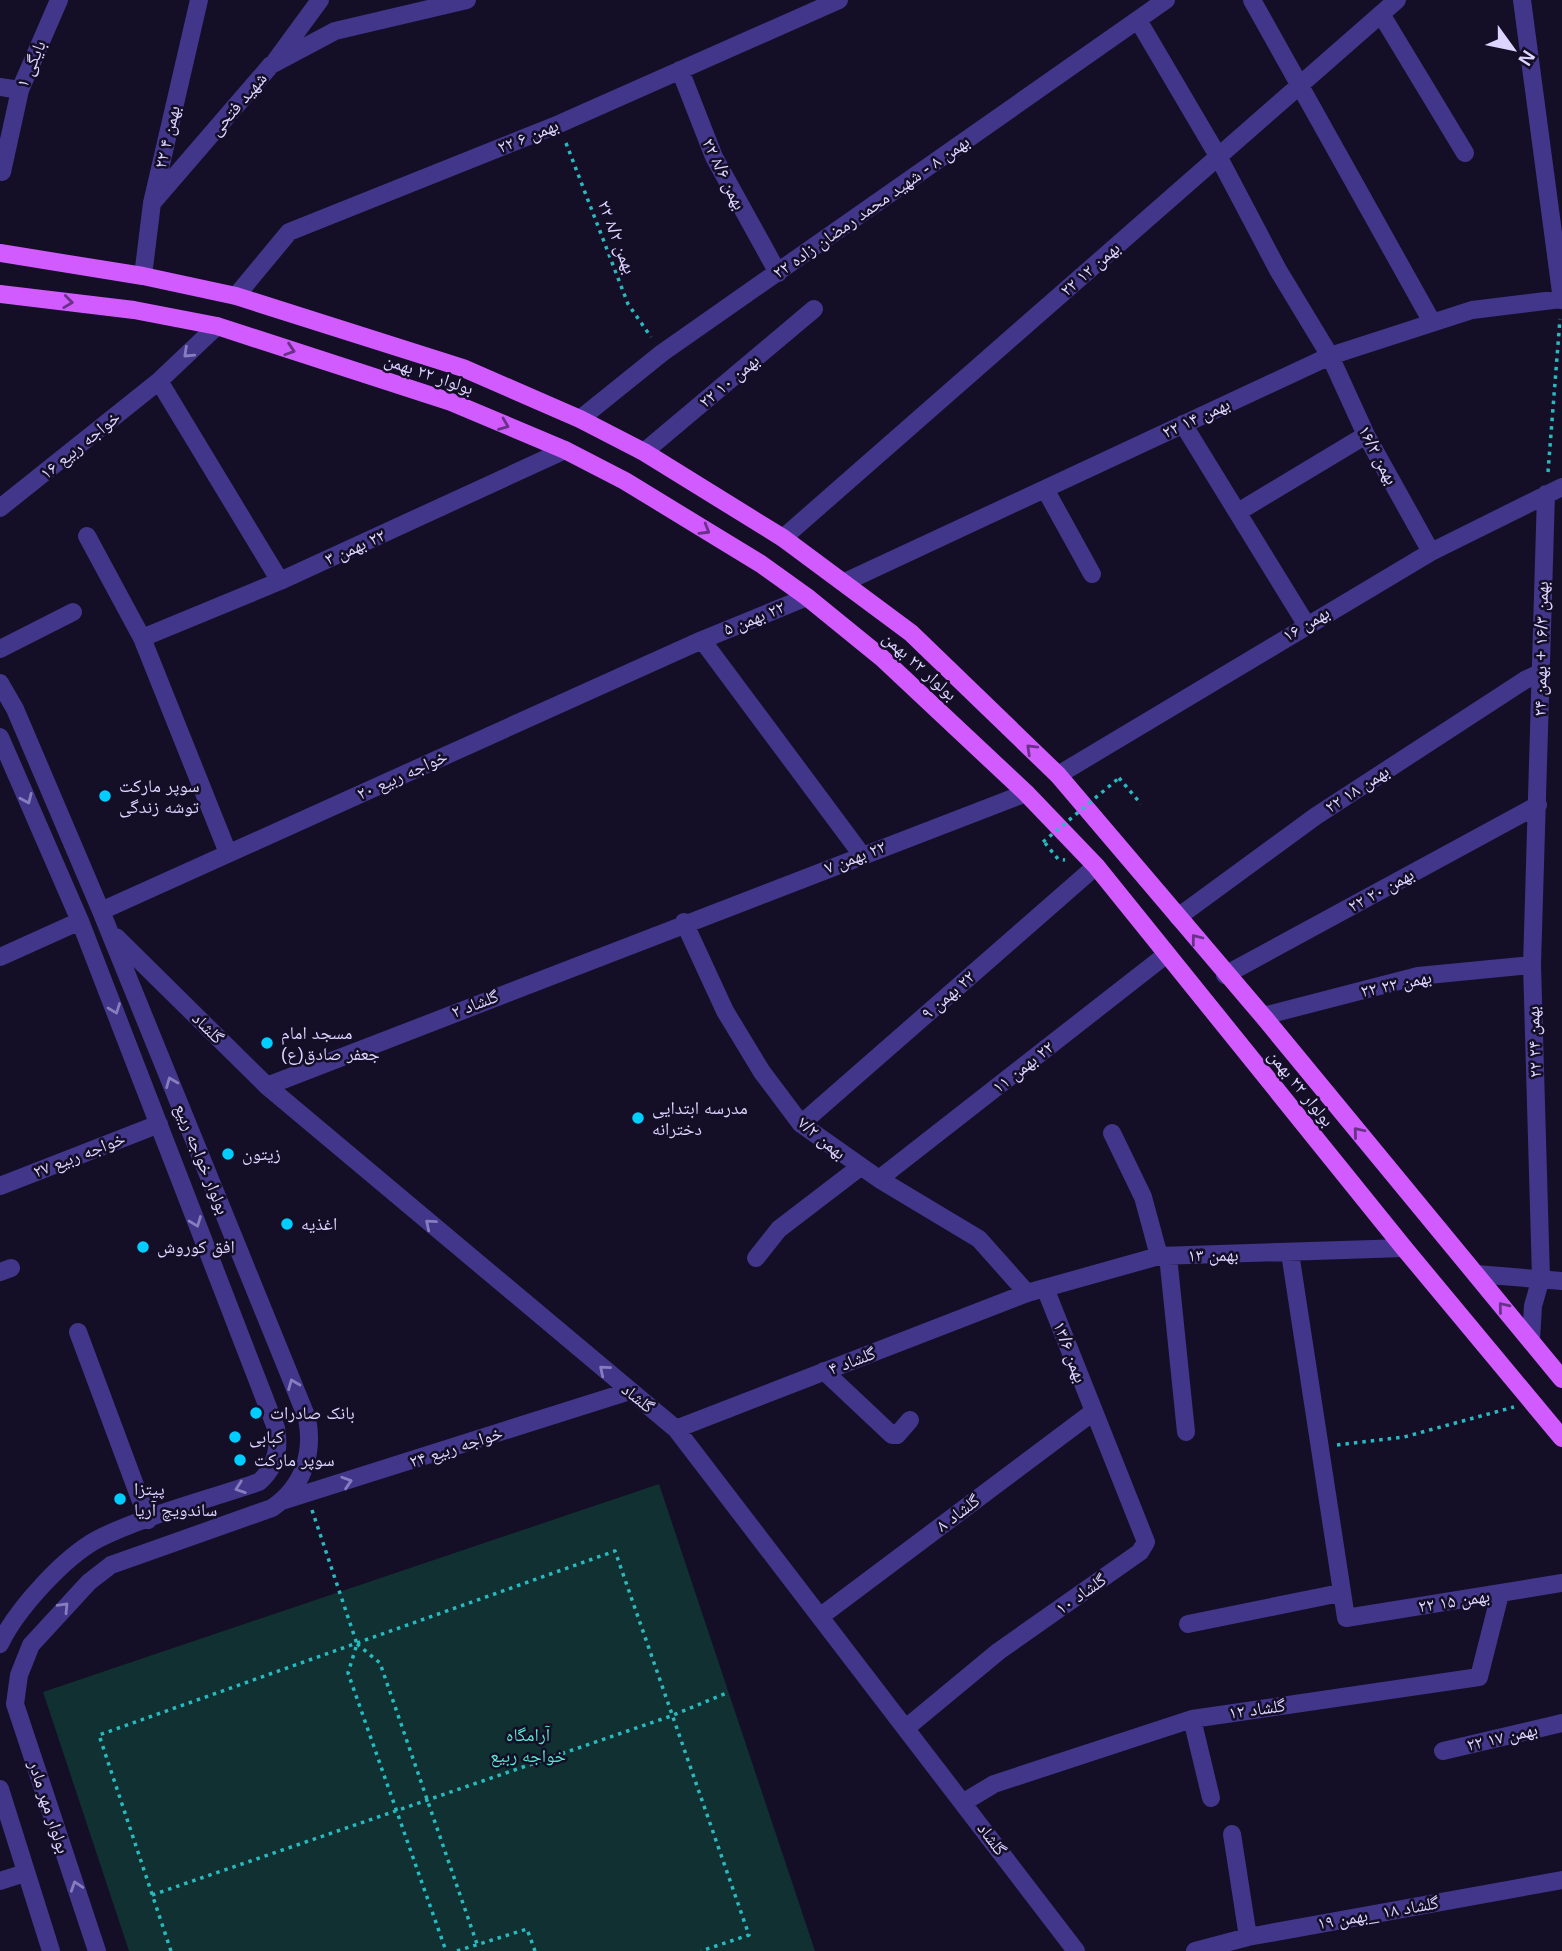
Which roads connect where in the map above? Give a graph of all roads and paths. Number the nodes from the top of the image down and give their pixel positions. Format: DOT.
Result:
graph roads {
  1 [pos="59,0"];
  2 [pos="199,0"];
  3 [pos="320,0"];
  4 [pos="467,0"];
  5 [pos="839,0"];
  6 [pos="1166,0"];
  7 [pos="1252,0"];
  8 [pos="1397,0"];
  9 [pos="1522,0"];
  10 [pos="1381,14"];
  11 [pos="1138,20"];
  12 [pos="271,65"];
  13 [pos="680,70"];
  14 [pos="1300,85"];
  15 [pos="0,88"];
  16 [pos="19,90"];
  17 [pos="559,124"];
  18 [pos="1465,153"];
  19 [pos="1218,156"];
  20 [pos="2,172"];
  21 [pos="152,203"];
  22 [pos="0,253"];
  23 [pos="778,273"];
  24 [pos="143,276"];
  25 [pos="0,294"];
  26 [pos="236,296"];
  27 [pos="1562,300"];
  28 [pos="814,309"];
  29 [pos="1432,322"];
  30 [pos="217,326"];
  31 [pos="662,353"];
  32 [pos="1330,356"];
  33 [pos="159,381"];
  34 [pos="580,419"];
  35 [pos="1183,424"];
  36 [pos="1366,435"];
  37 [pos="565,450"];
  38 [pos="644,452"];
  39 [pos="1045,489"];
  40 [pos="1554,490"];
  41 [pos="0,508"];
  42 [pos="1238,512"];
  43 [pos="87,536"];
  44 [pos="783,538"];
  45 [pos="1431,552"];
  46 [pos="1092,574"];
  47 [pos="280,581"];
  48 [pos="845,582"];
  49 [pos="807,597"];
  50 [pos="74,612"];
  51 [pos="1306,624"];
  52 [pos="142,638"];
  53 [pos="702,640"];
  54 [pos="0,649"];
  55 [pos="1542,672"];
  56 [pos="0,683"];
  57 [pos="0,737"];
  58 [pos="1058,775"];
  59 [pos="1026,793"];
  60 [pos="1141,804"];
  61 [pos="1538,805"];
  62 [pos="228,853"];
  63 [pos="862,855"];
  64 [pos="1058,859"];
  65 [pos="1096,866"];
  66 [pos="101,911"];
  67 [pos="1178,917"];
  68 [pos="80,921"];
  69 [pos="684,922"];
  70 [pos="109,930"];
  71 [pos="1167,954"];
  72 [pos="0,957"];
  73 [pos="1532,965"];
  74 [pos="1225,975"];
  75 [pos="1263,1016"];
  76 [pos="267,1086"];
  77 [pos="159,1124"];
  78 [pos="801,1124"];
  79 [pos="1112,1133"];
  80 [pos="860,1167"];
  81 [pos="879,1179"];
  82 [pos="0,1186"];
  83 [pos="1404,1248"];
  84 [pos="1290,1253"];
  85 [pos="1164,1256"];
  86 [pos="756,1258"];
  87 [pos="1476,1274"];
  88 [pos="1541,1278"];
  89 [pos="1562,1280"];
  90 [pos="1045,1287"];
  91 [pos="1027,1293"];
  92 [pos="78,1332"];
  93 [pos="1531,1340"];
  94 [pos="824,1371"];
  95 [pos="1562,1379"];
  96 [pos="630,1391"];
  97 [pos="1532,1402"];
  98 [pos="1095,1416"];
  99 [pos="911,1420"];
  100 [pos="676,1429"];
  101 [pos="1186,1432"];
  102 [pos="1562,1438"];
  103 [pos="1318,1447"];
  104 [pos="306,1495"];
  105 [pos="282,1501"];
  106 [pos="148,1520"];
  107 [pos="1562,1583"];
  108 [pos="1340,1594"];
  109 [pos="1500,1594"];
  110 [pos="0,1612"];
  111 [pos="821,1616"];
  112 [pos="1188,1624"];
  113 [pos="3,1637"];
  114 [pos="357,1644"];
  115 [pos="0,1652"];
  116 [pos="23,1661"];
  117 [pos="729,1692"];
  118 [pos="671,1716"];
  119 [pos="1192,1719"];
  120 [pos="1562,1723"];
  121 [pos="906,1728"];
  122 [pos="1443,1751"];
  123 [pos="0,1789"];
  124 [pos="1211,1798"];
  125 [pos="425,1801"];
  126 [pos="964,1802"];
  127 [pos="0,1804"];
  128 [pos="394,1811"];
  129 [pos="11,1825"];
  130 [pos="1231,1834"];
  131 [pos="24,1873"];
  132 [pos="1562,1880"];
  133 [pos="0,1881"];
  134 [pos="152,1895"];
  135 [pos="1248,1937"];
  136 [pos="477,1944"];
  137 [pos="51,1951"];
  138 [pos="97,1951"];
  139 [pos="171,1951"];
  140 [pos="446,1951"];
  141 [pos="457,1951"];
  142 [pos="535,1951"];
  143 [pos="701,1951"];
  144 [pos="1076,1951"];
  145 [pos="1195,1951"];
  1 -- 16 [label="street, بایگی ۱"];
  2 -- 21 [label="street, ۲۲ بهمن ۴"];
  3 -- 12 [label="street"];
  4 -- 12 [label="street, شهید فتحی"];
  5 -- 13 [label="street, ۲۲ بهمن ۶"];
  6 -- 11 [label="street, ۲۲ بهمن ۸ - شهید محمد رمضان زاده"];
  7 -- 14 [label="street"];
  8 -- 10 [label="street, ۲۲ بهمن ۱۲"];
  9 -- 27 [label="street"];
  10 -- 14 [label="street, ۲۲ بهمن ۱۲"];
  10 -- 18 [label="street"];
  11 -- 19 [label="street, بهمن ۱۶/۲"];
  11 -- 23 [label="street, ۲۲ بهمن ۸ - شهید محمد رمضان زاده"];
  12 -- 21 [label="street, شهید فتحی"];
  13 -- 17 [label="street, ۲۲ بهمن ۶"];
  13 -- 23 [label="street, ۲۲ بهمن ۸/۶"];
  14 -- 19 [label="street, ۲۲ بهمن ۱۲"];
  14 -- 29 [label="street"];
  15 -- 16 [label="street"];
  16 -- 20 [label="street, بایگی ۱"];
  17 -- 26 [label="street, ۲۲ بهمن ۶"];
  17 -- 31 [label="path, ۲۲ بهمن ۸/۲"];
  19 -- 32 [label="street, بهمن ۱۶/۲"];
  19 -- 44 [label="street, ۲۲ بهمن ۱۲"];
  21 -- 24 [label="street, ۲۲ بهمن ۴"];
  22 -- 24 [label="main road, بولوار ۲۲ بهمن"];
  23 -- 31 [label="street, ۲۲ بهمن ۸ - شهید محمد رمضان زاده"];
  24 -- 26 [label="main road, بولوار ۲۲ بهمن"];
  25 -- 30 [label="main road, بولوار ۲۲ بهمن, one-way"];
  26 -- 34 [label="main road, بولوار ۲۲ بهمن"];
  27 -- 29 [label="street, ۲۲ بهمن ۱۴"];
  27 -- 40 [label="path"];
  28 -- 38 [label="street, ۲۲ بهمن ۱۰"];
  29 -- 32 [label="street, ۲۲ بهمن ۱۴"];
  30 -- 33 [label="street, خواجه ربیع ۱۶, one-way"];
  30 -- 37 [label="main road, بولوار ۲۲ بهمن, one-way"];
  31 -- 34 [label="street, ۲۲ بهمن ۸ - شهید محمد رمضان زاده"];
  32 -- 35 [label="street, ۲۲ بهمن ۱۴"];
  32 -- 36 [label="street, بهمن ۱۶/۲"];
  33 -- 41 [label="street, خواجه ربیع ۱۶"];
  33 -- 47 [label="street"];
  34 -- 38 [label="main road, بولوار ۲۲ بهمن"];
  35 -- 39 [label="street, ۲۲ بهمن ۱۴"];
  35 -- 42 [label="street"];
  36 -- 42 [label="street"];
  36 -- 45 [label="street, بهمن ۱۶/۲"];
  37 -- 47 [label="street, ٢٢ بهمن ۳"];
  37 -- 49 [label="main road, بولوار ۲۲ بهمن, one-way"];
  38 -- 44 [label="main road, بولوار ۲۲ بهمن"];
  39 -- 46 [label="street"];
  39 -- 48 [label="street, ۲۲ بهمن ۱۴"];
  40 -- 45 [label="street, بهمن ۱۶"];
  40 -- 55 [label="street, بهمن ۱۶/۳ + بهمن ۲۴"];
  42 -- 51 [label="street"];
  43 -- 52 [label="street"];
  44 -- 48 [label="main road, بولوار ۲۲ بهمن"];
  45 -- 51 [label="street, بهمن ۱۶"];
  47 -- 52 [label="street, ٢٢ بهمن ۳"];
  58 -- 48 [label="main road, بولوار ۲۲ بهمن, one-way"];
  49 -- 53 [label="street, ٢٢ بهمن ۵"];
  49 -- 59 [label="main road, بولوار ۲۲ بهمن"];
  50 -- 54 [label="street"];
  51 -- 58 [label="street, بهمن ۱۶"];
  52 -- 62 [label="street"];
  53 -- 62 [label="street, خواجه ربیع ۲۰"];
  53 -- 63 [label="street"];
  55 -- 61 [label="street, بهمن ۱۶/۳ + بهمن ۲۴"];
  55 -- 67 [label="street, ۲۲ بهمن ۱۸"];
  56 -- 66 [label="street, بولوار خواجه ربیع"];
  57 -- 68 [label="street, بولوار خواجه ربیع, one-way"];
  58 -- 67 [label="main road, بولوار ۲۲ بهمن"];
  59 -- 63 [label="street, ٢٢ بهمن ٧"];
  59 -- 65 [label="main road, بولوار ۲۲ بهمن"];
  60 -- 64 [label="path, bridge"];
  61 -- 73 [label="street, ۲۲ بهمن ۲۴"];
  61 -- 74 [label="street, ۲۲ بهمن ۲۰"];
  62 -- 66 [label="street, خواجه ربیع ۲۰"];
  63 -- 69 [label="street, ٢٢ بهمن ٧"];
  65 -- 71 [label="main road, بولوار ۲۲ بهمن"];
  65 -- 78 [label="street, ٢٢ بهمن ۹"];
  66 -- 70 [label="street, بولوار خواجه ربیع"];
  74 -- 67 [label="main road, بولوار ۲۲ بهمن, one-way"];
  68 -- 72 [label="street"];
  68 -- 77 [label="street, بولوار خواجه ربیع, one-way"];
  69 -- 76 [label="street, گلشاد ۲"];
  69 -- 78 [label="street, بهمن ۷/۲"];
  70 -- 76 [label="street, گلشاد"];
  105 -- 70 [label="street, بولوار خواجه ربیع, one-way"];
  71 -- 81 [label="street, ٢٢ بهمن ١١"];
  71 -- 83 [label="main road, بولوار ۲۲ بهمن"];
  73 -- 75 [label="street, ۲۲ بهمن ۲۲"];
  73 -- 88 [label="street, ۲۲ بهمن ۲۴"];
  74 -- 75 [label="main road, بولوار ۲۲ بهمن"];
  87 -- 75 [label="main road, بولوار ۲۲ بهمن, one-way"];
  96 -- 76 [label="street, گلشاد, one-way"];
  77 -- 82 [label="street, خواجه ربیع ۲۷"];
  77 -- 106 [label="street, بولوار خواجه ربیع, one-way"];
  78 -- 80 [label="street, بهمن ۷/۲"];
  79 -- 85 [label="street"];
  80 -- 81 [label="street, بهمن ۷/۲"];
  80 -- 86 [label="street"];
  81 -- 91 [label="street, بهمن ۷/۲"];
  83 -- 84 [label="street, بهمن ۱۳"];
  83 -- 97 [label="main road, بولوار ۲۲ بهمن"];
  84 -- 85 [label="street, بهمن ۱۳"];
  84 -- 103 [label="street"];
  85 -- 90 [label="street, بهمن ۱۳"];
  85 -- 101 [label="street"];
  87 -- 88 [label="street"];
  93 -- 87 [label="main road, بولوار ۲۲ بهمن, one-way"];
  88 -- 89 [label="street"];
  88 -- 93 [label="street, ۲۲ بهمن ۲۴"];
  90 -- 91 [label="street, بهمن ۱۳"];
  90 -- 98 [label="street, بهمن ۱۳/۶"];
  91 -- 94 [label="street, گلشاد ۴"];
  92 -- 106 [label="street"];
  93 -- 95 [label="main road, بولوار ۲۲ بهمن"];
  94 -- 99 [label="street"];
  94 -- 100 [label="street, گلشاد ۴"];
  96 -- 100 [label="street, گلشاد"];
  104 -- 96 [label="street, خواجه ربیع ۲۴, one-way"];
  97 -- 102 [label="main road, بولوار ۲۲ بهمن"];
  97 -- 103 [label="path"];
  98 -- 111 [label="street, گلشاد ۸"];
  98 -- 121 [label="street, گلشاد ۱۰"];
  100 -- 111 [label="street, گلشاد"];
  103 -- 108 [label="street"];
  104 -- 105 [label="street, خواجه ربیع ۲۴"];
  104 -- 114 [label="path"];
  116 -- 105 [label="street, one-way"];
  106 -- 113 [label="street, بولوار خواجه ربیع"];
  107 -- 109 [label="street, ۲۲ بهمن ۱۵"];
  108 -- 109 [label="street, ۲۲ بهمن ۱۵"];
  108 -- 112 [label="street"];
  109 -- 119 [label="street, گلشاد ۱۲"];
  110 -- 113 [label="street"];
  111 -- 121 [label="street, گلشاد"];
  114 -- 118 [label="path"];
  114 -- 125 [label="path"];
  114 -- 128 [label="path"];
  114 -- 134 [label="path"];
  115 -- 116 [label="street"];
  138 -- 116 [label="street, بولوار مهر مادر, one-way"];
  117 -- 118 [label="path"];
  118 -- 125 [label="path"];
  118 -- 143 [label="path"];
  119 -- 124 [label="street"];
  119 -- 126 [label="street, گلشاد ۱۲"];
  120 -- 122 [label="street, ۲۲ بهمن ۱۷"];
  121 -- 126 [label="street, گلشاد"];
  123 -- 129 [label="street"];
  125 -- 128 [label="path"];
  125 -- 136 [label="path"];
  126 -- 144 [label="street, گلشاد"];
  127 -- 129 [label="street"];
  128 -- 134 [label="path"];
  128 -- 140 [label="path"];
  129 -- 131 [label="street"];
  130 -- 135 [label="street"];
  131 -- 133 [label="street"];
  131 -- 137 [label="street"];
  132 -- 135 [label="street, گلشاد ۱۸ _بهمن ۱۹"];
  134 -- 139 [label="path"];
  135 -- 145 [label="street, گلشاد ۱۸ _بهمن ۱۹"];
  136 -- 141 [label="path"];
  136 -- 142 [label="path"];
}
